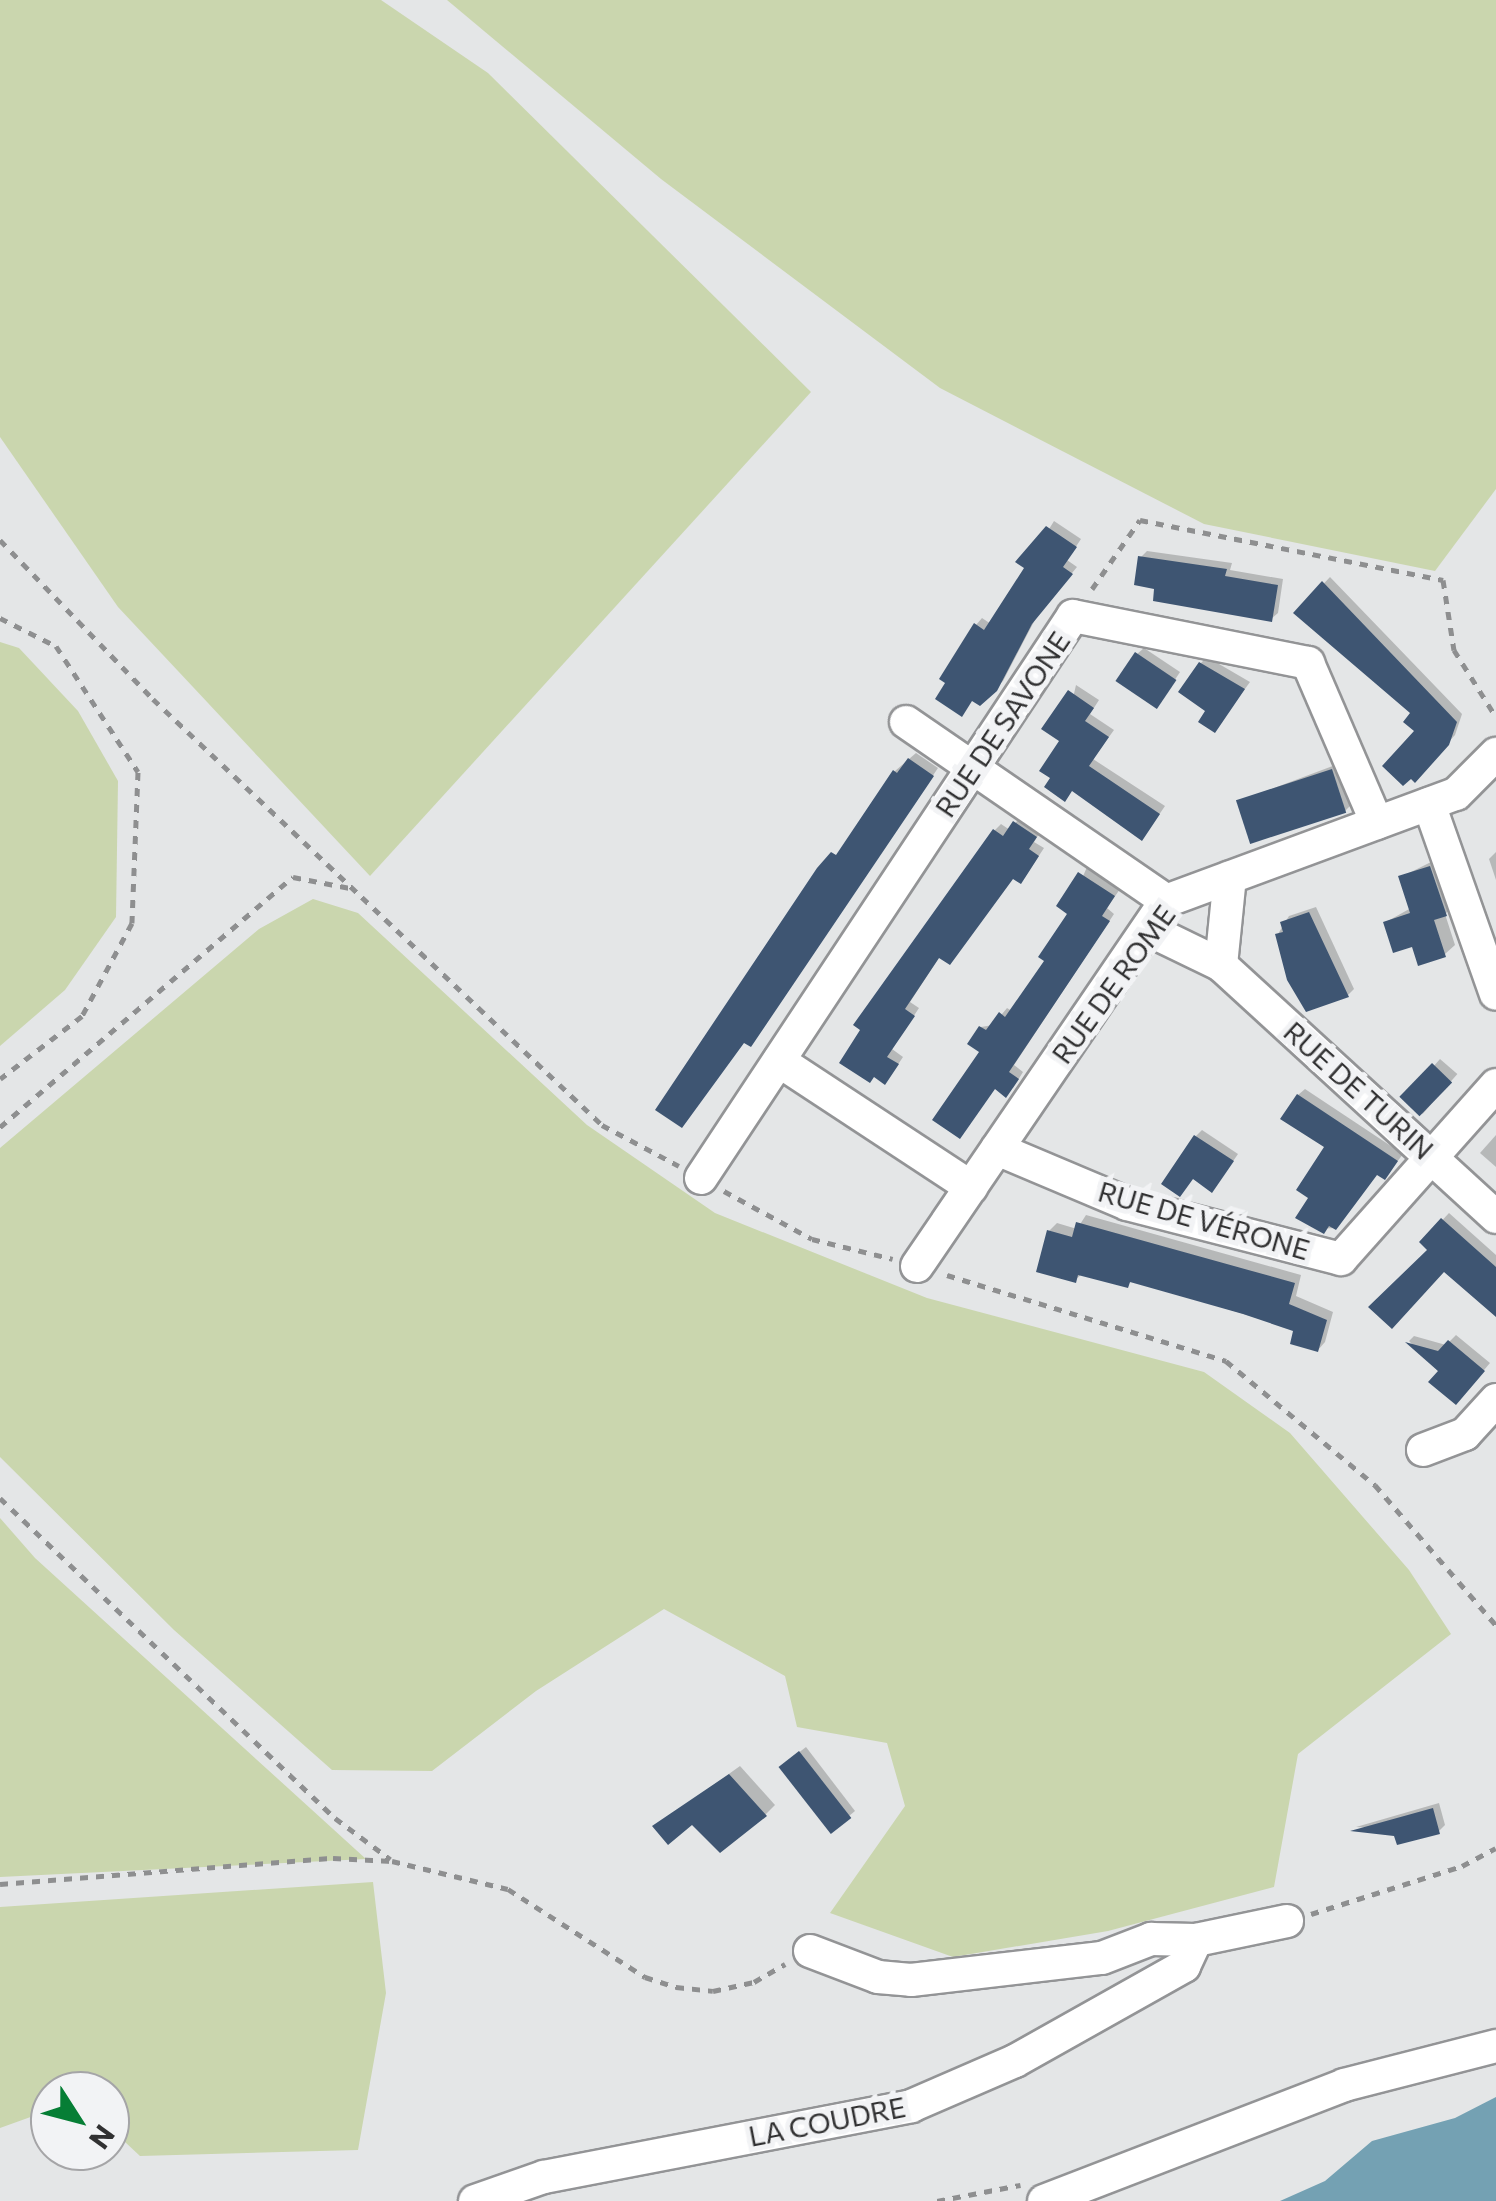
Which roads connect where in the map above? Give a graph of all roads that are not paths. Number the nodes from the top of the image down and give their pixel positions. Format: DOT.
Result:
graph roads {
  1 [pos="906,722"];
  2 [pos="1496,754"];
  3 [pos="972,769"];
  4 [pos="1429,804"];
  5 [pos="1377,823"];
  6 [pos="1230,878"];
  7 [pos="1166,901"];
  8 [pos="1148,930"];
  9 [pos="1221,965"];
  10 [pos="1496,994"];
  11 [pos="779,1061"];
  12 [pos="1496,1084"];
  13 [pos="998,1149"];
  14 [pos="1434,1158"];
  15 [pos="701,1178"];
  16 [pos="971,1187"];
  17 [pos="1496,1217"];
  18 [pos="917,1266"];
  19 [pos="1496,1400"];
  20 [pos="1423,1450"];
  21 [pos="1287,1921"];
  22 [pos="1196,1940"];
  23 [pos="810,1951"];
  24 [pos="1496,2046"];
  25 [pos="475,2201"];
  26 [pos="1044,2201"];
  1 -- 3 [label="street"];
  2 -- 4 [label="street, RUE DE ROME"];
  3 -- 5 [label="street, RUE DE SAVONE"];
  3 -- 7 [label="street"];
  3 -- 11 [label="street, RUE DE SAVONE"];
  4 -- 5 [label="street, RUE DE ROME"];
  4 -- 10 [label="street"];
  5 -- 6 [label="street, RUE DE ROME"];
  6 -- 7 [label="street, RUE DE ROME"];
  6 -- 9 [label="street"];
  7 -- 8 [label="street, RUE DE ROME"];
  8 -- 9 [label="street, RUE DE TURIN"];
  8 -- 13 [label="street, RUE DE ROME"];
  9 -- 14 [label="street, RUE DE TURIN"];
  11 -- 15 [label="street, RUE DE SAVONE"];
  11 -- 16 [label="street"];
  12 -- 14 [label="street"];
  13 -- 14 [label="street, RUE DE VÉRONE"];
  13 -- 16 [label="street, RUE DE ROME"];
  14 -- 17 [label="street, RUE DE TURIN"];
  16 -- 18 [label="street, RUE DE ROME"];
  19 -- 20 [label="street"];
  21 -- 22 [label="street"];
  22 -- 23 [label="street"];
  22 -- 25 [label="street, LA COUDRE"];
  24 -- 26 [label="street"];
}
